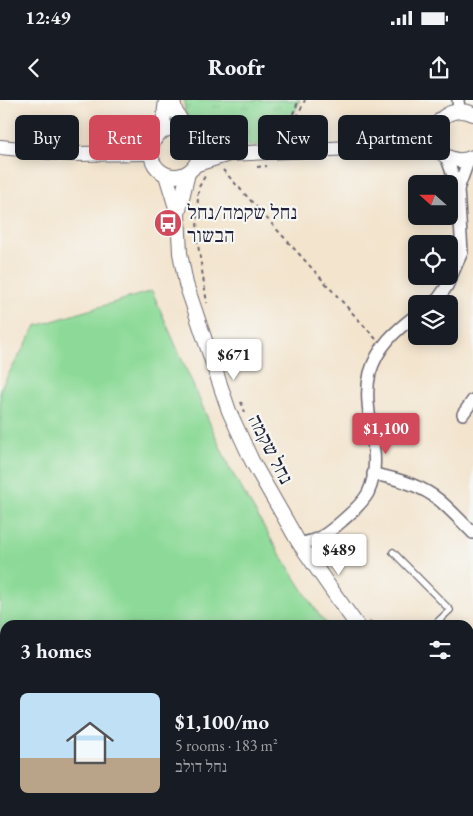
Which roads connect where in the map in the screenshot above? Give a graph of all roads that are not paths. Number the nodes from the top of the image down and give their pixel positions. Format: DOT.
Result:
graph roads {
  1 [pos="166,100"];
  2 [pos="172,100"];
  3 [pos="458,105"];
  4 [pos="473,114"];
  5 [pos="178,115"];
  6 [pos="447,115"];
  7 [pos="170,129"];
  8 [pos="162,132"];
  9 [pos="160,134"];
  10 [pos="0,147"];
  11 [pos="338,149"];
  12 [pos="89,154"];
  13 [pos="450,157"];
  14 [pos="471,158"];
  15 [pos="154,160"];
  16 [pos="196,160"];
  17 [pos="448,160"];
  18 [pos="230,161"];
  19 [pos="192,168"];
  20 [pos="166,174"];
  21 [pos="453,175"];
  22 [pos="458,188"];
  23 [pos="178,214"];
  24 [pos="468,253"];
  25 [pos="441,295"];
  26 [pos="408,321"];
  27 [pos="473,400"];
  28 [pos="463,414"];
  29 [pos="373,474"];
  30 [pos="473,533"];
  31 [pos="299,543"];
  32 [pos="392,552"];
  33 [pos="360,620"];
  34 [pos="439,620"];
  1 -- 8 [label="street"];
  2 -- 5 [label="street"];
  3 -- 4 [label="street"];
  3 -- 6 [label="street"];
  7 -- 8 [label="street"];
  8 -- 9 [label="street"];
  10 -- 12 [label="street"];
  11 -- 18 [label="street"];
  13 -- 14 [label="street"];
  14 -- 22 [label="street"];
  15 -- 20 [label="street"];
  16 -- 19 [label="street"];
  17 -- 21 [label="street"];
  18 -- 19 [label="street"];
  19 -- 20 [label="street"];
  19 -- 23 [label="street, נחל שקמה"];
  20 -- 23 [label="street, נחל שקמה"];
  22 -- 24 [label="street"];
  23 -- 31 [label="street, נחל שקמה"];
  24 -- 25 [label="street"];
  26 -- 29 [label="street"];
  27 -- 28 [label="street"];
  29 -- 30 [label="street"];
  29 -- 31 [label="street"];
  31 -- 33 [label="street, נחל שקמה"];
  32 -- 34 [label="lane"];
}
